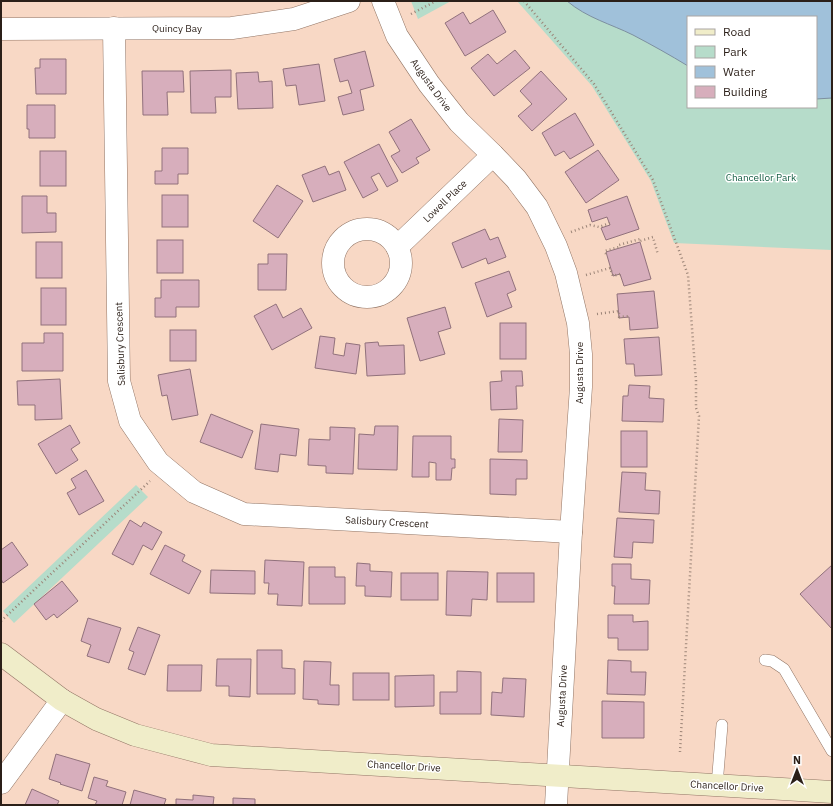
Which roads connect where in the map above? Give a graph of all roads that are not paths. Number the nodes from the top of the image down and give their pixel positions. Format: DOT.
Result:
graph roads {
  1 [pos="349,1"];
  2 [pos="383,1"];
  3 [pos="114,28"];
  4 [pos="1,29"];
  5 [pos="493,154"];
  6 [pos="397,247"];
  7 [pos="571,532"];
  8 [pos="1,654"];
  9 [pos="765,660"];
  10 [pos="62,700"];
  11 [pos="722,725"];
  12 [pos="832,751"];
  13 [pos="558,776"];
  14 [pos="1,783"];
  15 [pos="717,785"];
  16 [pos="832,792"];
  17 [pos="556,805"];
  1 -- 3 [label="street, Quincy Bay"];
  2 -- 5 [label="street, Augusta Drive"];
  3 -- 4 [label="street, Quincy Bay"];
  3 -- 7 [label="street, Salisbury Crescent"];
  5 -- 6 [label="street, Lowell Place"];
  5 -- 7 [label="street, Augusta Drive"];
  7 -- 13 [label="street, Augusta Drive"];
  8 -- 10 [label="street, Chancellor Drive"];
  9 -- 12 [label="lane"];
  10 -- 13 [label="street, Chancellor Drive"];
  10 -- 14 [label="street"];
  11 -- 15 [label="lane"];
  13 -- 15 [label="street, Chancellor Drive"];
  13 -- 17 [label="street, Augusta Drive"];
  15 -- 16 [label="street, Chancellor Drive"];
}
